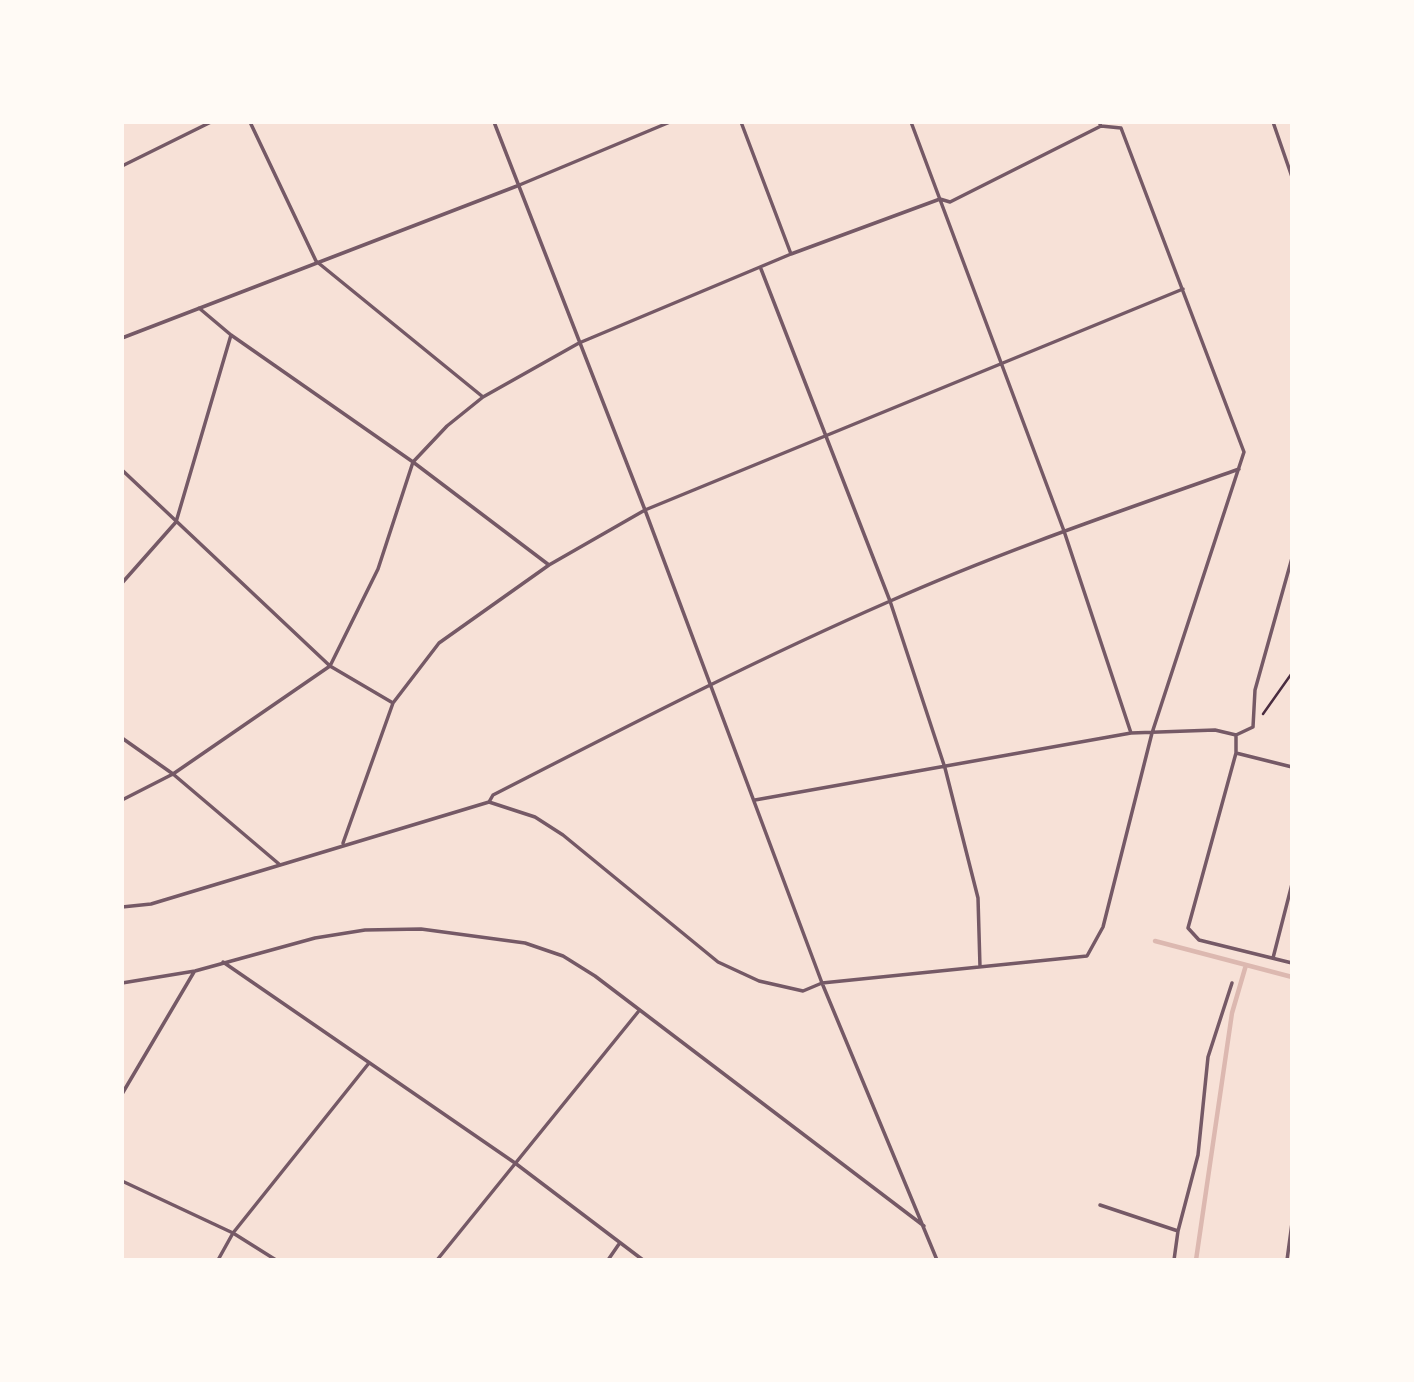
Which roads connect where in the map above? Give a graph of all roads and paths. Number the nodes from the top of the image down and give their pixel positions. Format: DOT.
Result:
graph roads {
  1 [pos="211,122"];
  2 [pos="250,122"];
  3 [pos="494,122"];
  4 [pos="670,122"];
  5 [pos="741,122"];
  6 [pos="911,122"];
  7 [pos="1273,122"];
  8 [pos="1100,125"];
  9 [pos="122,166"];
  10 [pos="1292,177"];
  11 [pos="517,186"];
  12 [pos="940,199"];
  13 [pos="791,254"];
  14 [pos="316,261"];
  15 [pos="761,270"];
  16 [pos="1183,289"];
  17 [pos="199,308"];
  18 [pos="231,335"];
  19 [pos="122,338"];
  20 [pos="579,343"];
  21 [pos="1000,363"];
  22 [pos="483,397"];
  23 [pos="825,436"];
  24 [pos="412,462"];
  25 [pos="1239,469"];
  26 [pos="122,470"];
  27 [pos="646,510"];
  28 [pos="176,522"];
  29 [pos="1064,531"];
  30 [pos="1292,558"];
  31 [pos="549,565"];
  32 [pos="122,583"];
  33 [pos="890,601"];
  34 [pos="330,666"];
  35 [pos="1292,673"];
  36 [pos="711,682"];
  37 [pos="393,703"];
  38 [pos="1253,727"];
  39 [pos="1131,733"];
  40 [pos="1152,733"];
  41 [pos="1236,735"];
  42 [pos="122,738"];
  43 [pos="1236,753"];
  44 [pos="1292,767"];
  45 [pos="945,768"];
  46 [pos="173,774"];
  47 [pos="122,800"];
  48 [pos="755,800"];
  49 [pos="489,802"];
  50 [pos="343,844"];
  51 [pos="279,864"];
  52 [pos="1292,884"];
  53 [pos="122,907"];
  54 [pos="1273,958"];
  55 [pos="223,962"];
  56 [pos="1292,963"];
  57 [pos="979,967"];
  58 [pos="195,971"];
  59 [pos="122,983"];
  60 [pos="822,983"];
  61 [pos="1232,984"];
  62 [pos="638,1012"];
  63 [pos="369,1063"];
  64 [pos="122,1094"];
  65 [pos="514,1163"];
  66 [pos="122,1181"];
  67 [pos="1100,1205"];
  68 [pos="1292,1223"];
  69 [pos="926,1227"];
  70 [pos="1178,1231"];
  71 [pos="233,1233"];
  72 [pos="619,1244"];
  73 [pos="218,1259"];
  74 [pos="276,1259"];
  75 [pos="437,1259"];
  76 [pos="608,1259"];
  77 [pos="643,1259"];
  78 [pos="937,1259"];
  79 [pos="1174,1259"];
  80 [pos="1287,1259"];
  1 -- 9 [label="lane"];
  2 -- 14 [label="lane"];
  3 -- 11 [label="lane"];
  4 -- 11 [label="lane"];
  5 -- 13 [label="lane"];
  6 -- 12 [label="lane"];
  7 -- 10 [label="lane"];
  8 -- 12 [label="lane"];
  8 -- 16 [label="lane"];
  11 -- 14 [label="lane"];
  11 -- 20 [label="lane"];
  12 -- 13 [label="lane"];
  12 -- 21 [label="lane"];
  13 -- 15 [label="lane"];
  14 -- 17 [label="lane"];
  14 -- 22 [label="lane"];
  15 -- 20 [label="lane"];
  15 -- 23 [label="lane"];
  16 -- 21 [label="lane"];
  16 -- 25 [label="lane"];
  17 -- 18 [label="lane"];
  17 -- 19 [label="lane"];
  18 -- 24 [label="lane"];
  18 -- 28 [label="lane"];
  20 -- 22 [label="lane"];
  20 -- 27 [label="lane"];
  21 -- 23 [label="lane"];
  21 -- 29 [label="lane"];
  22 -- 24 [label="lane"];
  23 -- 27 [label="lane"];
  23 -- 33 [label="lane"];
  24 -- 31 [label="lane"];
  24 -- 34 [label="lane"];
  25 -- 29 [label="lane"];
  25 -- 40 [label="lane"];
  26 -- 28 [label="lane"];
  27 -- 31 [label="lane"];
  27 -- 36 [label="lane"];
  28 -- 32 [label="lane"];
  28 -- 34 [label="lane"];
  29 -- 33 [label="lane"];
  29 -- 39 [label="lane"];
  30 -- 38 [label="lane"];
  31 -- 37 [label="lane"];
  33 -- 36 [label="lane"];
  33 -- 45 [label="lane"];
  34 -- 37 [label="lane"];
  34 -- 46 [label="lane"];
  35 -- 38 [label="path"];
  36 -- 48 [label="lane"];
  36 -- 49 [label="lane"];
  37 -- 50 [label="lane"];
  38 -- 41 [label="lane"];
  39 -- 40 [label="lane"];
  39 -- 45 [label="lane"];
  40 -- 41 [label="lane"];
  40 -- 57 [label="lane"];
  41 -- 43 [label="lane"];
  42 -- 46 [label="lane"];
  43 -- 44 [label="lane"];
  43 -- 54 [label="lane"];
  45 -- 48 [label="lane"];
  45 -- 57 [label="lane"];
  46 -- 47 [label="lane"];
  46 -- 51 [label="lane"];
  48 -- 60 [label="lane"];
  49 -- 50 [label="lane"];
  49 -- 60 [label="lane"];
  50 -- 51 [label="lane"];
  51 -- 53 [label="lane"];
  52 -- 54 [label="lane"];
  54 -- 56 [label="lane"];
  55 -- 58 [label="lane"];
  55 -- 62 [label="lane"];
  55 -- 63 [label="lane"];
  57 -- 60 [label="lane"];
  58 -- 59 [label="lane"];
  58 -- 64 [label="lane"];
  60 -- 69 [label="lane"];
  61 -- 70 [label="lane"];
  62 -- 65 [label="lane"];
  62 -- 69 [label="lane"];
  63 -- 65 [label="lane"];
  63 -- 71 [label="lane"];
  65 -- 72 [label="lane"];
  65 -- 75 [label="lane"];
  66 -- 71 [label="lane"];
  67 -- 70 [label="lane"];
  68 -- 80 [label="lane"];
  69 -- 78 [label="lane"];
  70 -- 79 [label="lane"];
  71 -- 73 [label="lane"];
  71 -- 74 [label="lane"];
  72 -- 76 [label="lane"];
  72 -- 77 [label="lane"];
}
